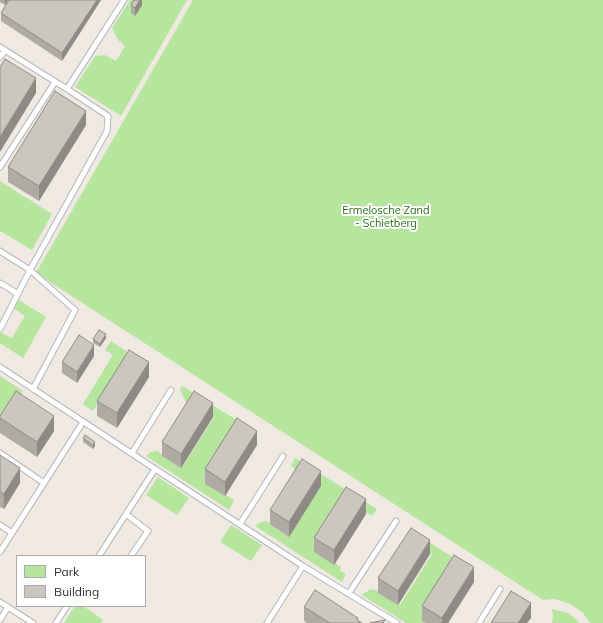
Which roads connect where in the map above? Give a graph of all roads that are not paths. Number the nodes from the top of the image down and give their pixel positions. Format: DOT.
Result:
graph roads {
  1 [pos="124,0"];
  2 [pos="2,48"];
  3 [pos="0,57"];
  4 [pos="55,82"];
  5 [pos="67,89"];
  6 [pos="0,167"];
  7 [pos="0,251"];
  8 [pos="30,270"];
  9 [pos="0,283"];
  10 [pos="18,294"];
  11 [pos="2,319"];
  12 [pos="0,329"];
  13 [pos="0,367"];
  14 [pos="33,389"];
  15 [pos="170,390"];
  16 [pos="83,422"];
  17 [pos="0,453"];
  18 [pos="132,453"];
  19 [pos="283,456"];
  20 [pos="155,469"];
  21 [pos="44,483"];
  22 [pos="126,514"];
  23 [pos="396,521"];
  24 [pos="240,524"];
  25 [pos="0,525"];
  26 [pos="12,533"];
  27 [pos="0,552"];
  28 [pos="100,555"];
  29 [pos="132,555"];
  30 [pos="303,566"];
  31 [pos="500,589"];
  32 [pos="348,593"];
  33 [pos="0,602"];
  34 [pos="8,607"];
  35 [pos="66,607"];
  36 [pos="0,620"];
  37 [pos="33,623"];
  38 [pos="56,623"];
  39 [pos="267,623"];
  40 [pos="397,623"];
  41 [pos="479,623"];
  1 -- 5 [label="lane"];
  2 -- 3 [label="lane"];
  2 -- 4 [label="lane"];
  4 -- 5 [label="lane"];
  4 -- 6 [label="lane"];
  5 -- 8 [label="lane"];
  7 -- 8 [label="lane"];
  8 -- 10 [label="lane"];
  8 -- 14 [label="lane"];
  9 -- 10 [label="lane"];
  10 -- 11 [label="lane"];
  11 -- 12 [label="lane"];
  13 -- 14 [label="lane"];
  14 -- 16 [label="lane"];
  15 -- 18 [label="lane"];
  16 -- 18 [label="lane"];
  16 -- 21 [label="lane"];
  17 -- 21 [label="lane"];
  18 -- 20 [label="lane"];
  19 -- 24 [label="lane"];
  20 -- 22 [label="lane"];
  20 -- 24 [label="lane"];
  21 -- 26 [label="lane"];
  22 -- 28 [label="lane"];
  22 -- 29 [label="lane"];
  23 -- 32 [label="lane"];
  24 -- 30 [label="lane"];
  25 -- 26 [label="lane"];
  26 -- 27 [label="lane"];
  30 -- 32 [label="lane"];
  30 -- 39 [label="lane"];
  31 -- 41 [label="lane"];
  32 -- 40 [label="lane"];
  33 -- 34 [label="lane"];
  34 -- 36 [label="lane"];
  34 -- 37 [label="lane"];
  35 -- 38 [label="lane"];
}
